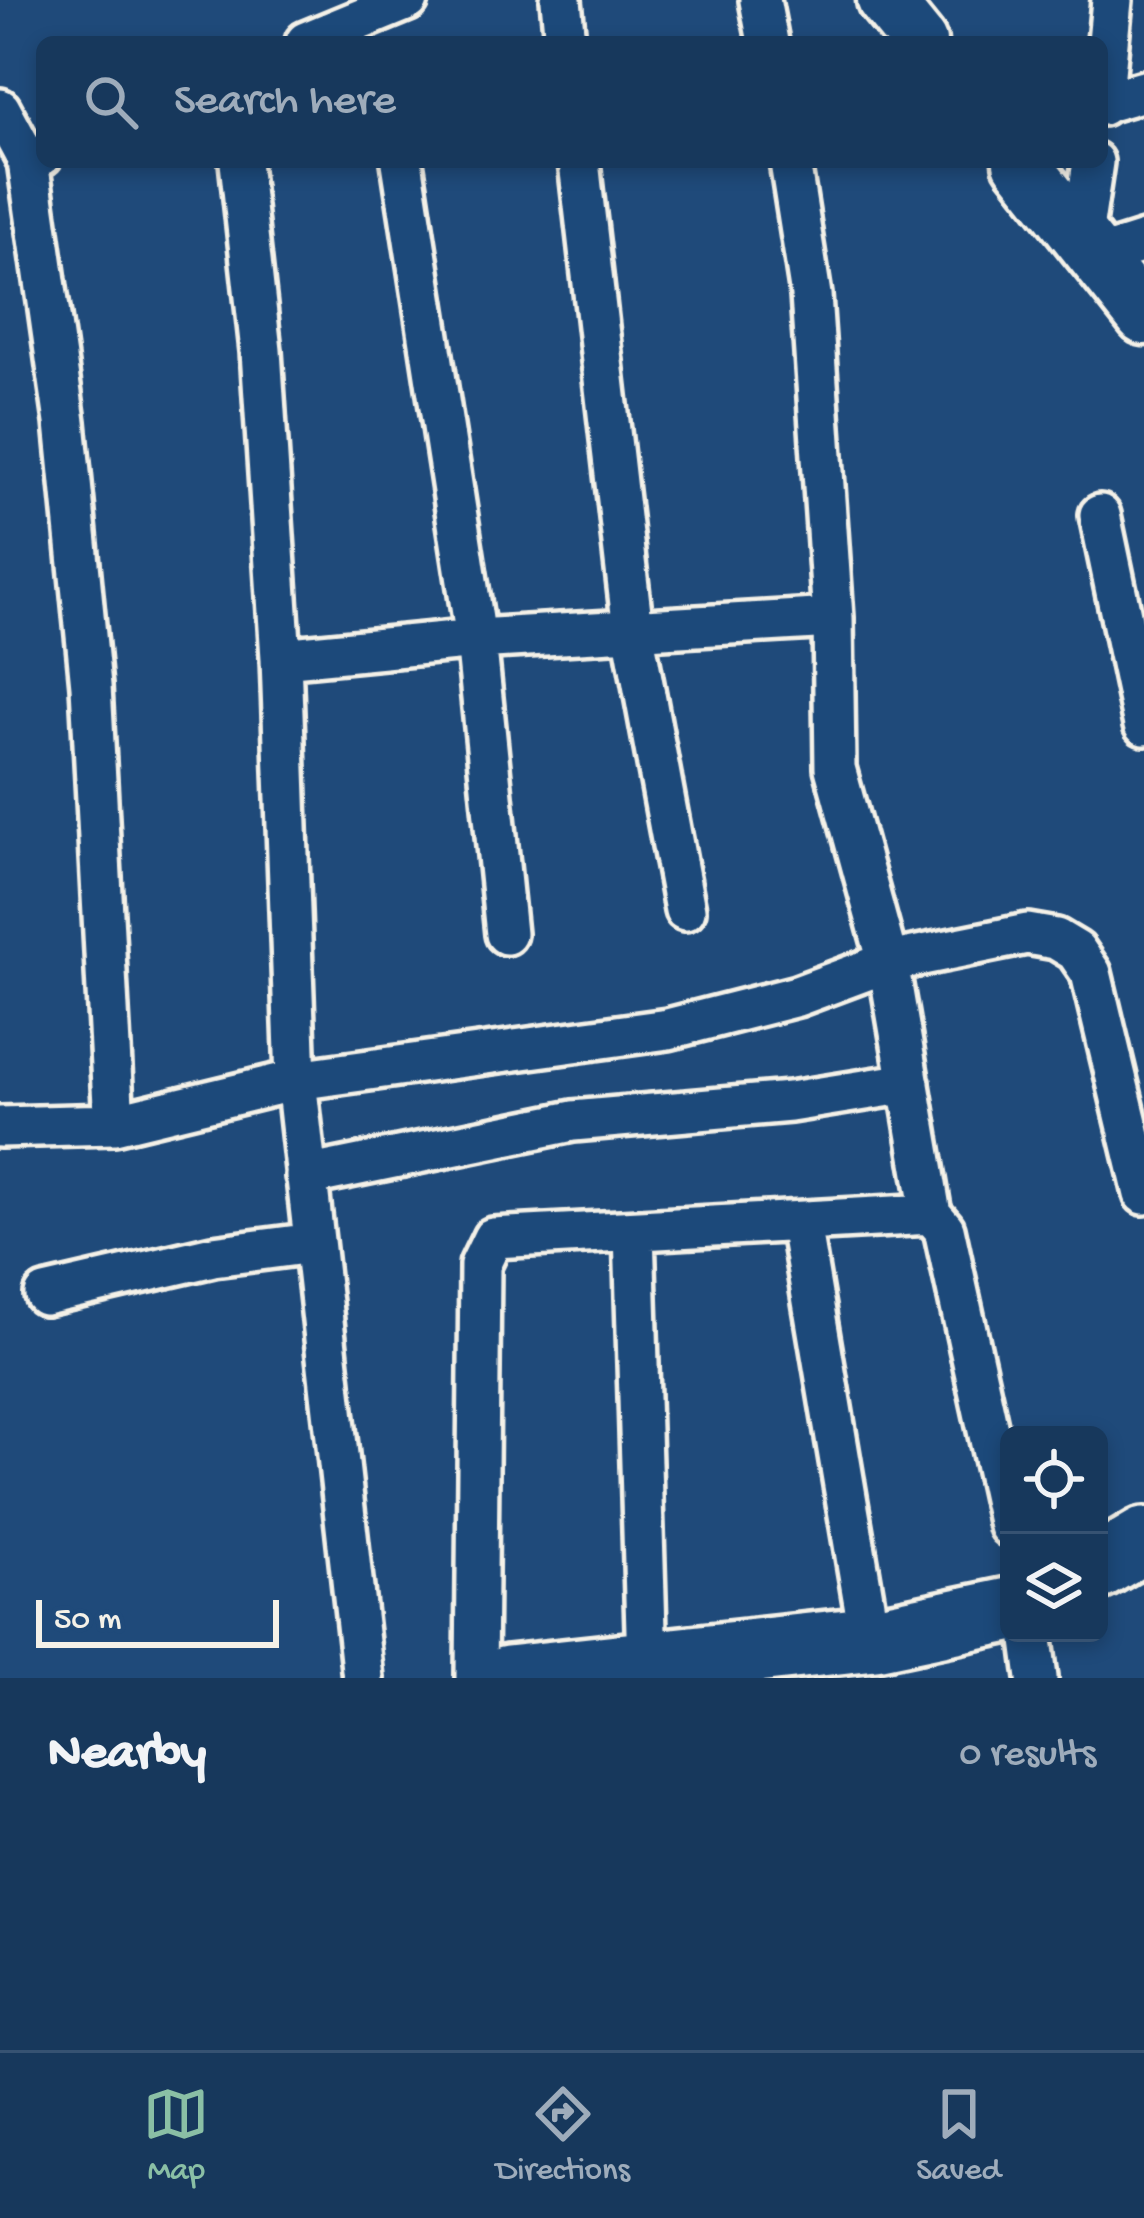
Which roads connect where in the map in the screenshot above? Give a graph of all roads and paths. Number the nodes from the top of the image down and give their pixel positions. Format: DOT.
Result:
graph roads {
  1 [pos="560,0"];
  2 [pos="760,0"];
  3 [pos="885,0"];
  4 [pos="1112,0"];
  5 [pos="390,18"];
  6 [pos="326,36"];
  7 [pos="565,36"];
  8 [pos="767,36"];
  9 [pos="914,36"];
  10 [pos="1108,42"];
  11 [pos="1144,91"];
  12 [pos="1108,102"];
  13 [pos="0,109"];
  14 [pos="35,158"];
  15 [pos="36,168"];
  16 [pos="241,168"];
  17 [pos="403,168"];
  18 [pos="580,168"];
  19 [pos="791,168"];
  20 [pos="1027,168"];
  21 [pos="1094,168"];
  22 [pos="1108,246"];
  23 [pos="1144,317"];
  24 [pos="1100,515"];
  25 [pos="833,618"];
  26 [pos="633,630"];
  27 [pos="476,639"];
  28 [pos="281,658"];
  29 [pos="1144,725"];
  30 [pos="685,910"];
  31 [pos="506,934"];
  32 [pos="888,962"];
  33 [pos="296,1080"];
  34 [pos="909,1083"];
  35 [pos="114,1124"];
  36 [pos="0,1126"];
  37 [pos="306,1176"];
  38 [pos="1144,1194"];
  39 [pos="931,1214"];
  40 [pos="800,1224"];
  41 [pos="634,1232"];
  42 [pos="313,1243"];
  43 [pos="45,1295"];
  44 [pos="1000,1485"];
  45 [pos="1144,1540"];
  46 [pos="1108,1562"];
  47 [pos="1144,1580"];
  48 [pos="1108,1600"];
  49 [pos="870,1639"];
  50 [pos="1000,1640"];
  51 [pos="1022,1642"];
  52 [pos="647,1664"];
  53 [pos="363,1678"];
  54 [pos="476,1678"];
  55 [pos="508,1678"];
  56 [pos="809,1678"];
  1 -- 7 [label="street"];
  2 -- 8 [label="street"];
  3 -- 9 [label="street"];
  4 -- 10 [label="street"];
  5 -- 6 [label="street"];
  11 -- 12 [label="street"];
  13 -- 14 [label="street"];
  15 -- 35 [label="street"];
  16 -- 28 [label="street"];
  17 -- 27 [label="street"];
  18 -- 26 [label="street"];
  19 -- 25 [label="street"];
  20 -- 22 [label="street"];
  21 -- 22 [label="street"];
  22 -- 23 [label="street"];
  24 -- 29 [label="street"];
  25 -- 26 [label="street"];
  25 -- 32 [label="street"];
  26 -- 27 [label="street"];
  26 -- 30 [label="street"];
  27 -- 28 [label="street"];
  27 -- 31 [label="street"];
  28 -- 33 [label="street"];
  32 -- 33 [label="street"];
  32 -- 34 [label="street"];
  32 -- 38 [label="street"];
  33 -- 35 [label="street"];
  33 -- 37 [label="street"];
  34 -- 37 [label="street"];
  34 -- 39 [label="street"];
  35 -- 36 [label="street"];
  37 -- 42 [label="street"];
  39 -- 40 [label="street"];
  39 -- 44 [label="street"];
  40 -- 41 [label="street"];
  40 -- 49 [label="street"];
  41 -- 52 [label="street"];
  41 -- 54 [label="street"];
  42 -- 43 [label="street"];
  42 -- 53 [label="street"];
  45 -- 46 [label="main road"];
  47 -- 48 [label="main road"];
  49 -- 50 [label="main road"];
  49 -- 52 [label="main road"];
  51 -- 56 [label="main road"];
  52 -- 55 [label="main road"];
}
